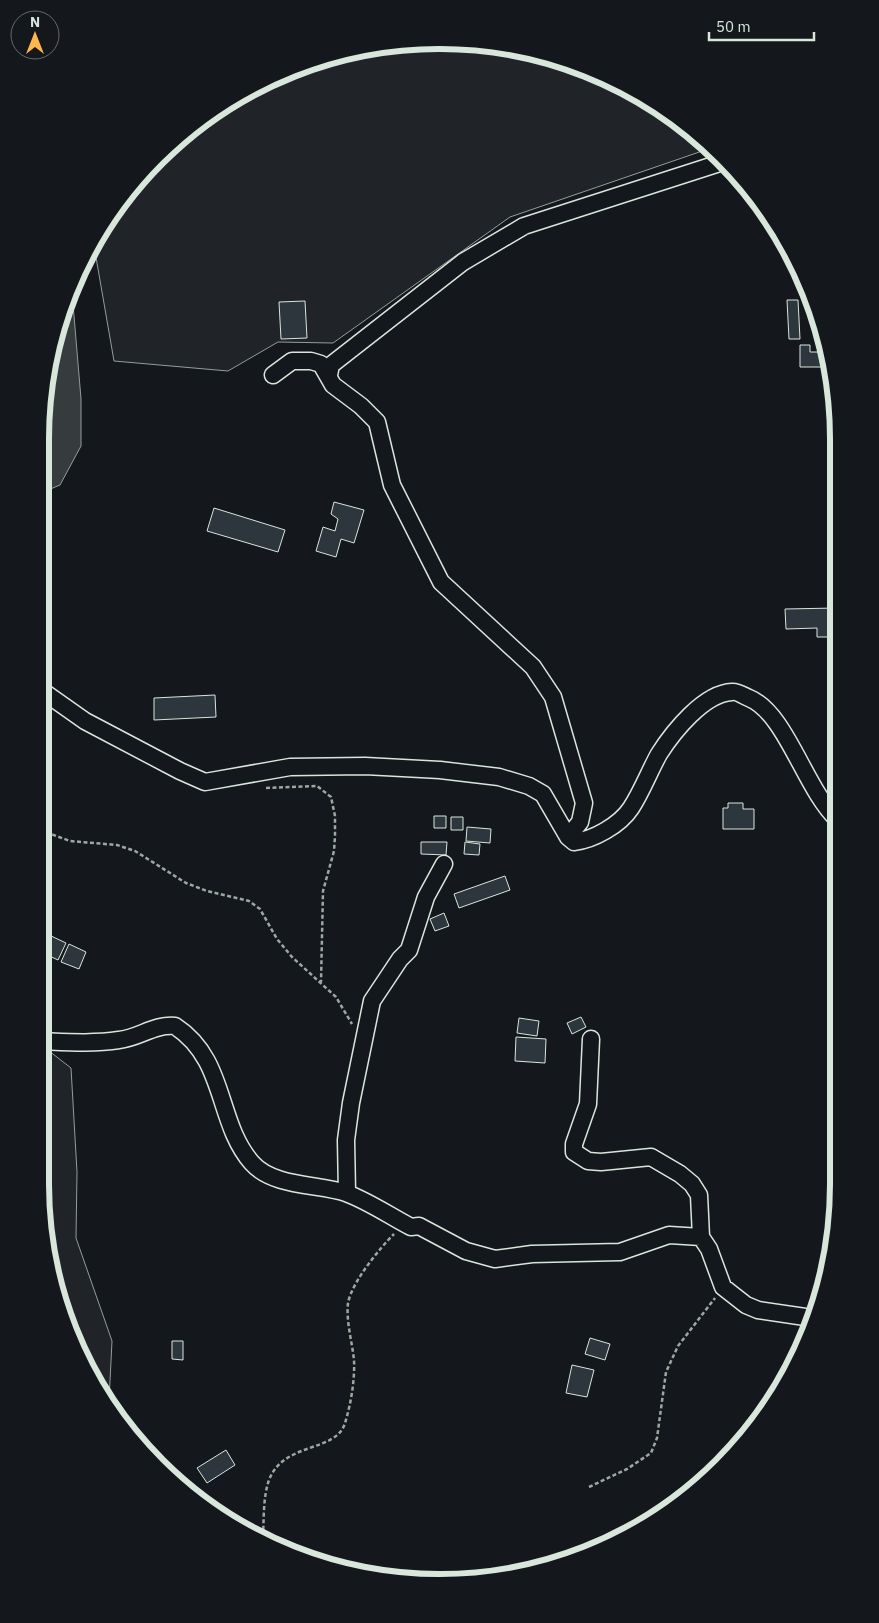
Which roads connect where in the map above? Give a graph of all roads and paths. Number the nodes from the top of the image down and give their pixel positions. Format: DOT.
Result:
graph roads {
  1 [pos="717,164"];
  2 [pos="273,375"];
  3 [pos="329,375"];
  4 [pos="49,696"];
  5 [pos="261,788"];
  6 [pos="830,810"];
  7 [pos="49,833"];
  8 [pos="568,837"];
  9 [pos="444,864"];
  10 [pos="321,982"];
  11 [pos="591,1038"];
  12 [pos="49,1041"];
  13 [pos="363,1045"];
  14 [pos="347,1194"];
  15 [pos="411,1226"];
  16 [pos="702,1236"];
  17 [pos="723,1287"];
  18 [pos="807,1317"];
  19 [pos="589,1487"];
  20 [pos="263,1532"];
  1 -- 3 [label="street"];
  2 -- 3 [label="street"];
  3 -- 8 [label="street"];
  4 -- 8 [label="street"];
  5 -- 10 [label="path"];
  6 -- 8 [label="street"];
  7 -- 10 [label="path"];
  9 -- 13 [label="street"];
  10 -- 13 [label="path"];
  11 -- 16 [label="street"];
  12 -- 14 [label="street"];
  13 -- 14 [label="street"];
  14 -- 15 [label="street"];
  15 -- 16 [label="street"];
  15 -- 20 [label="path"];
  16 -- 17 [label="street"];
  17 -- 18 [label="street"];
  17 -- 19 [label="path"];
}
